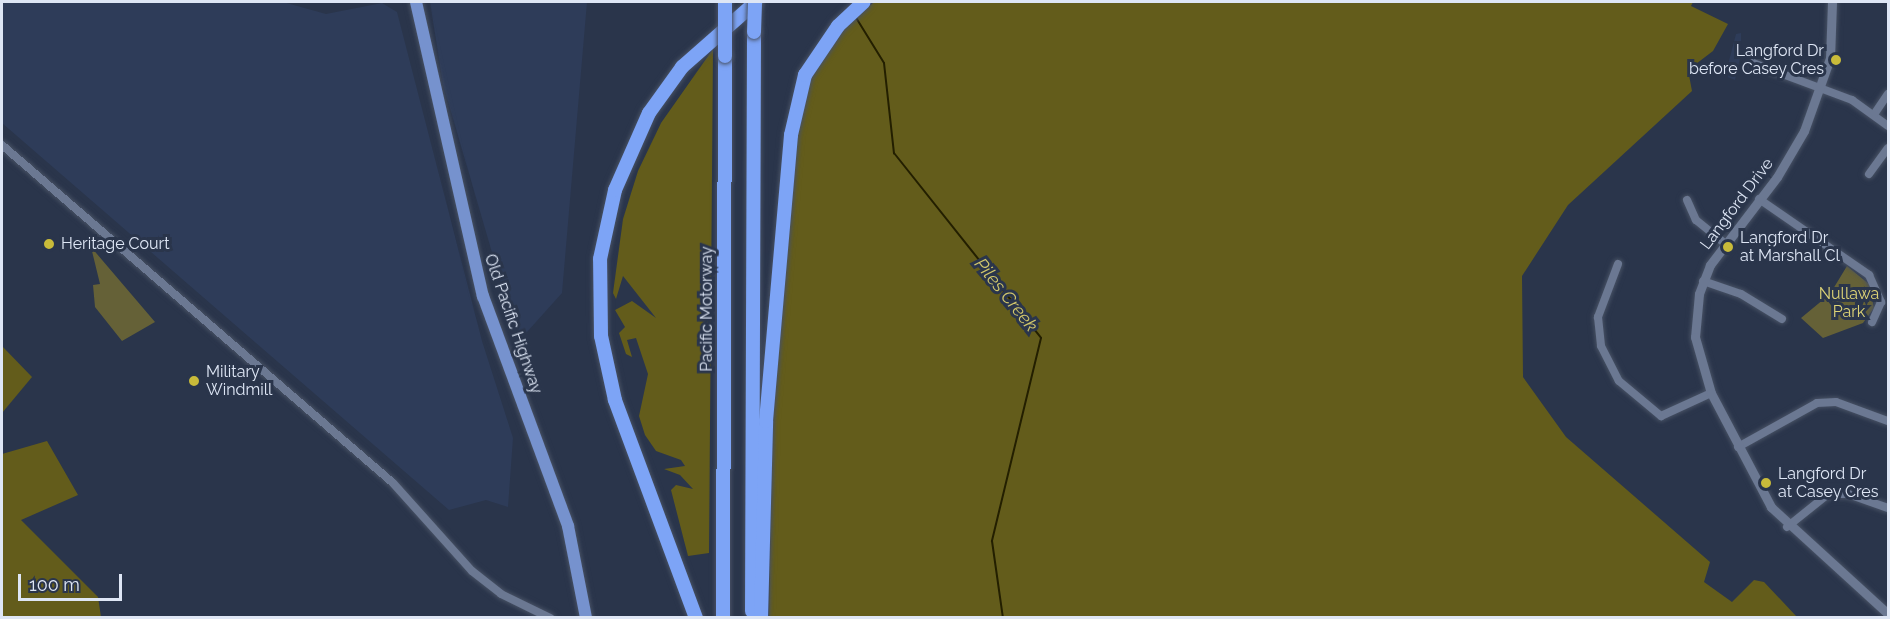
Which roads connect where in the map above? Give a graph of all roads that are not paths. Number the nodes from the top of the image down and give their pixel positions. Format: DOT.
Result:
graph roads {
  1 [pos="416,2"];
  2 [pos="725,2"];
  3 [pos="755,2"];
  4 [pos="864,2"];
  5 [pos="1832,2"];
  6 [pos="1753,63"];
  7 [pos="1820,88"];
  8 [pos="1888,94"];
  9 [pos="1875,113"];
  10 [pos="1888,126"];
  11 [pos="2,145"];
  12 [pos="1888,148"];
  13 [pos="1869,174"];
  14 [pos="1759,199"];
  15 [pos="1687,200"];
  16 [pos="1723,242"];
  17 [pos="1618,264"];
  18 [pos="1703,280"];
  19 [pos="1782,319"];
  20 [pos="1872,322"];
  21 [pos="1711,393"];
  22 [pos="1888,421"];
  23 [pos="1738,447"];
  24 [pos="1888,508"];
  25 [pos="1787,527"];
  26 [pos="1888,614"];
  27 [pos="550,618"];
  28 [pos="586,618"];
  29 [pos="696,618"];
  30 [pos="723,618"];
  31 [pos="752,618"];
  32 [pos="761,618"];
  1 -- 28 [label="main road, Old Pacific Highway"];
  2 -- 30 [label="highway, Pacific Motorway, bridge"];
  3 -- 29 [label="highway"];
  3 -- 31 [label="highway, bridge"];
  4 -- 32 [label="highway"];
  5 -- 7 [label="street, Langford Drive"];
  6 -- 7 [label="street"];
  7 -- 9 [label="street"];
  7 -- 14 [label="street, Langford Drive"];
  8 -- 9 [label="street"];
  9 -- 10 [label="street"];
  11 -- 27 [label="street"];
  12 -- 13 [label="street"];
  14 -- 16 [label="street, Langford Drive"];
  14 -- 20 [label="street"];
  15 -- 16 [label="street"];
  16 -- 18 [label="street, Langford Drive"];
  17 -- 21 [label="street"];
  18 -- 19 [label="street"];
  18 -- 21 [label="street, Langford Drive"];
  21 -- 23 [label="street, Langford Drive"];
  22 -- 23 [label="street"];
  23 -- 25 [label="street, Langford Drive"];
  24 -- 25 [label="street"];
  25 -- 26 [label="street, Langford Drive"];
}
